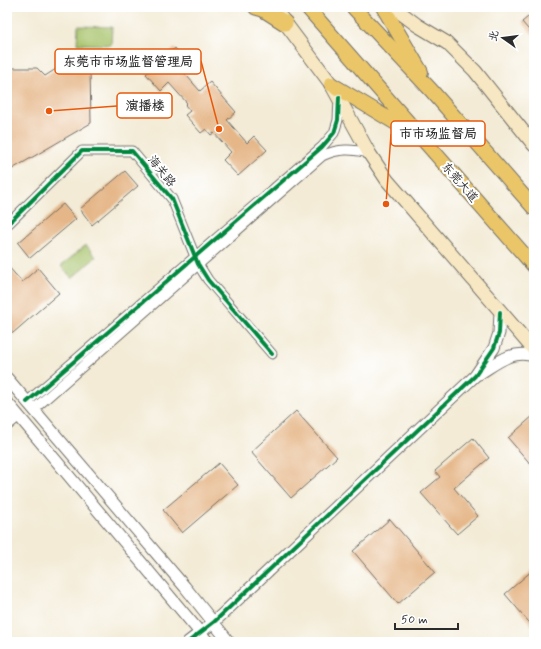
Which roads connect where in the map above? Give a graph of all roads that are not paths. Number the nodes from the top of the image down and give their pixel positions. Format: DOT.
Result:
graph roads {
  1 [pos="256,7"];
  2 [pos="272,7"];
  3 [pos="307,7"];
  4 [pos="353,7"];
  5 [pos="383,7"];
  6 [pos="393,7"];
  7 [pos="286,23"];
  8 [pos="331,84"];
  9 [pos="431,90"];
  10 [pos="339,97"];
  11 [pos="421,137"];
  12 [pos="534,145"];
  13 [pos="369,153"];
  14 [pos="534,208"];
  15 [pos="7,225"];
  16 [pos="197,260"];
  17 [pos="534,266"];
  18 [pos="500,312"];
  19 [pos="534,350"];
  20 [pos="272,354"];
  21 [pos="534,356"];
  22 [pos="475,376"];
  23 [pos="7,378"];
  24 [pos="7,402"];
  25 [pos="30,405"];
  26 [pos="18,417"];
  27 [pos="7,426"];
  28 [pos="214,622"];
  29 [pos="200,632"];
  30 [pos="188,642"];
  31 [pos="208,642"];
  32 [pos="229,642"];
  1 -- 7 [label="highway"];
  2 -- 7 [label="main road"];
  3 -- 11 [label="main road, 东莞大道"];
  4 -- 9 [label="main road"];
  5 -- 9 [label="main road"];
  6 -- 12 [label="main road"];
  7 -- 8 [label="main road"];
  8 -- 10 [label="main road"];
  8 -- 11 [label="main road"];
  9 -- 14 [label="main road"];
  10 -- 13 [label="main road"];
  10 -- 16 [label="street"];
  11 -- 17 [label="main road, 东莞大道"];
  13 -- 16 [label="street"];
  13 -- 18 [label="main road"];
  15 -- 16 [label="street, 海关路"];
  16 -- 20 [label="street, 海关路"];
  16 -- 25 [label="street"];
  18 -- 19 [label="main road"];
  18 -- 22 [label="street"];
  21 -- 22 [label="street"];
  22 -- 28 [label="street"];
  23 -- 25 [label="street"];
  24 -- 26 [label="street"];
  25 -- 28 [label="street"];
  26 -- 27 [label="street"];
  26 -- 29 [label="street"];
  28 -- 29 [label="street"];
  28 -- 32 [label="street"];
  29 -- 30 [label="street"];
  29 -- 31 [label="street"];
}
